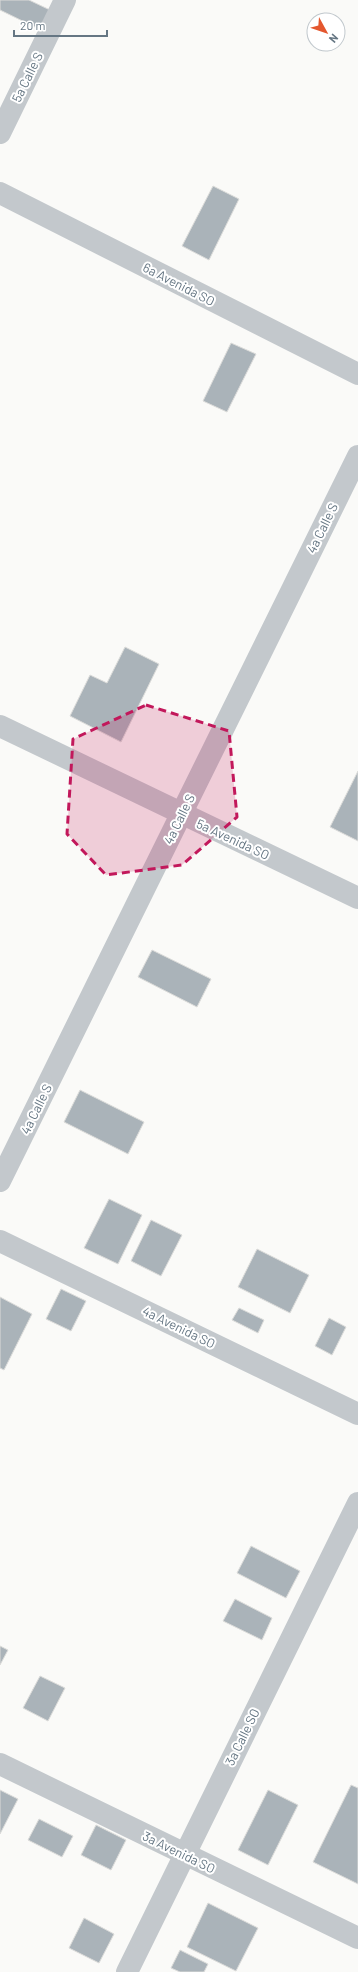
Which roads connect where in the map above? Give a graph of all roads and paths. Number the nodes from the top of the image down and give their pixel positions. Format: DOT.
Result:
graph roads {
  1 [pos="65,0"];
  2 [pos="0,132"];
  3 [pos="0,193"];
  4 [pos="358,374"];
  5 [pos="358,456"];
  6 [pos="0,726"];
  7 [pos="181,814"];
  8 [pos="358,898"];
  9 [pos="0,1182"];
  10 [pos="0,1241"];
  11 [pos="358,1414"];
  12 [pos="358,1503"];
  13 [pos="0,1764"];
  14 [pos="184,1855"];
  15 [pos="358,1938"];
  16 [pos="127,1972"];
  1 -- 2 [label="street, 5a Calle S"];
  3 -- 4 [label="street, 6a Avenida SO"];
  5 -- 7 [label="street, 4a Calle S"];
  6 -- 7 [label="street, 5a Avenida SO"];
  7 -- 8 [label="street, 5a Avenida SO"];
  7 -- 9 [label="street, 4a Calle S"];
  10 -- 11 [label="street, 4a Avenida SO"];
  12 -- 14 [label="street, 3a Calle SO"];
  13 -- 14 [label="street, 3a Avenida SO"];
  14 -- 15 [label="street, 3a Avenida SO"];
  14 -- 16 [label="street, 3a Calle SO"];
}
